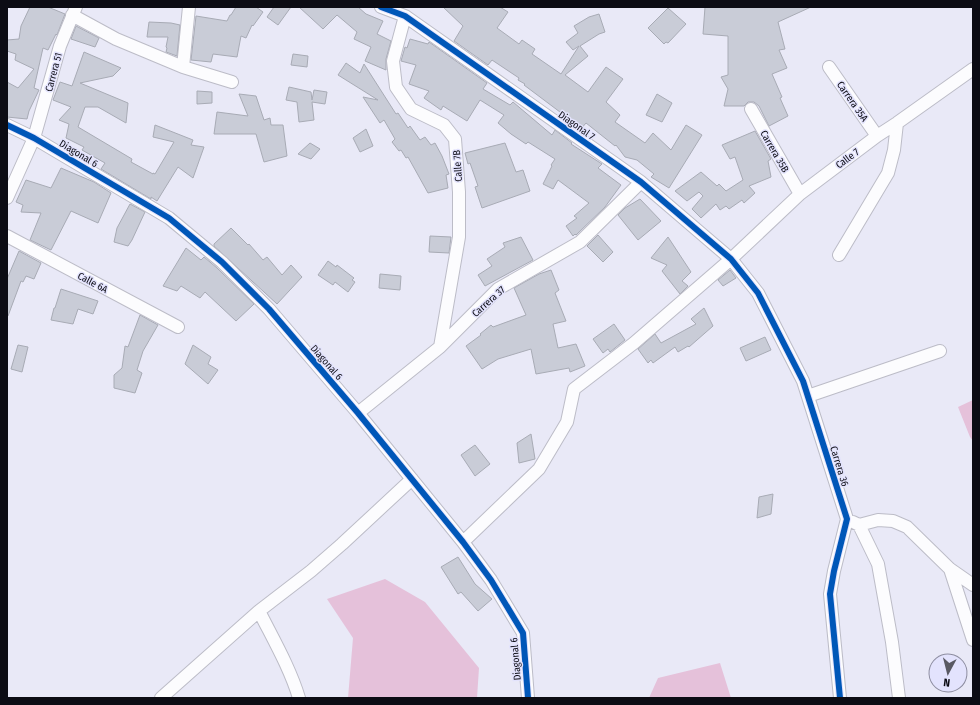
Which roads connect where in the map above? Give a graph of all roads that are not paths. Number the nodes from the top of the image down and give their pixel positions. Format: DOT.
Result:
graph roads {
  1 [pos="189,7"];
  2 [pos="382,7"];
  3 [pos="74,11"];
  4 [pos="404,16"];
  5 [pos="183,67"];
  6 [pos="829,67"];
  7 [pos="973,69"];
  8 [pos="232,82"];
  9 [pos="751,109"];
  10 [pos="897,124"];
  11 [pos="7,125"];
  12 [pos="877,136"];
  13 [pos="34,138"];
  14 [pos="641,182"];
  15 [pos="800,194"];
  16 [pos="7,198"];
  17 [pos="7,236"];
  18 [pos="839,254"];
  19 [pos="731,259"];
  20 [pos="178,327"];
  21 [pos="440,347"];
  22 [pos="940,351"];
  23 [pos="808,396"];
  24 [pos="358,413"];
  25 [pos="412,479"];
  26 [pos="847,520"];
  27 [pos="859,525"];
  28 [pos="463,542"];
  29 [pos="950,569"];
  30 [pos="973,586"];
  31 [pos="260,611"];
  32 [pos="973,640"];
  33 [pos="161,698"];
  34 [pos="299,698"];
  35 [pos="528,698"];
  36 [pos="840,698"];
  37 [pos="899,698"];
  1 -- 5 [label="street"];
  2 -- 4 [label="street"];
  3 -- 5 [label="street"];
  3 -- 13 [label="street, Carrera 51"];
  4 -- 14 [label="street, Diagonal 7"];
  4 -- 21 [label="street, Calle 7B"];
  5 -- 8 [label="street"];
  6 -- 12 [label="street, Carrera 35A"];
  7 -- 10 [label="street, Calle 7"];
  9 -- 15 [label="street, Carrera 35B"];
  10 -- 12 [label="street, Calle 7"];
  10 -- 18 [label="street"];
  11 -- 13 [label="street, Diagonal 6"];
  12 -- 15 [label="street, Calle 7"];
  13 -- 16 [label="street"];
  13 -- 24 [label="street, Diagonal 6"];
  14 -- 19 [label="street, Diagonal 7"];
  14 -- 21 [label="street, Carrera 37"];
  15 -- 19 [label="street, Calle 7"];
  17 -- 20 [label="street, Calle 6A"];
  19 -- 23 [label="street, Carrera 36"];
  19 -- 28 [label="street, Calle 7"];
  21 -- 24 [label="street, Carrera 37"];
  22 -- 23 [label="street"];
  23 -- 26 [label="street, Carrera 36"];
  24 -- 25 [label="street, Diagonal 6"];
  25 -- 28 [label="street, Diagonal 6"];
  25 -- 31 [label="street"];
  26 -- 27 [label="street"];
  26 -- 36 [label="street"];
  27 -- 29 [label="street"];
  27 -- 37 [label="street"];
  28 -- 35 [label="street, Diagonal 6"];
  29 -- 30 [label="street"];
  29 -- 32 [label="street"];
  31 -- 33 [label="street"];
  31 -- 34 [label="street"];
}
